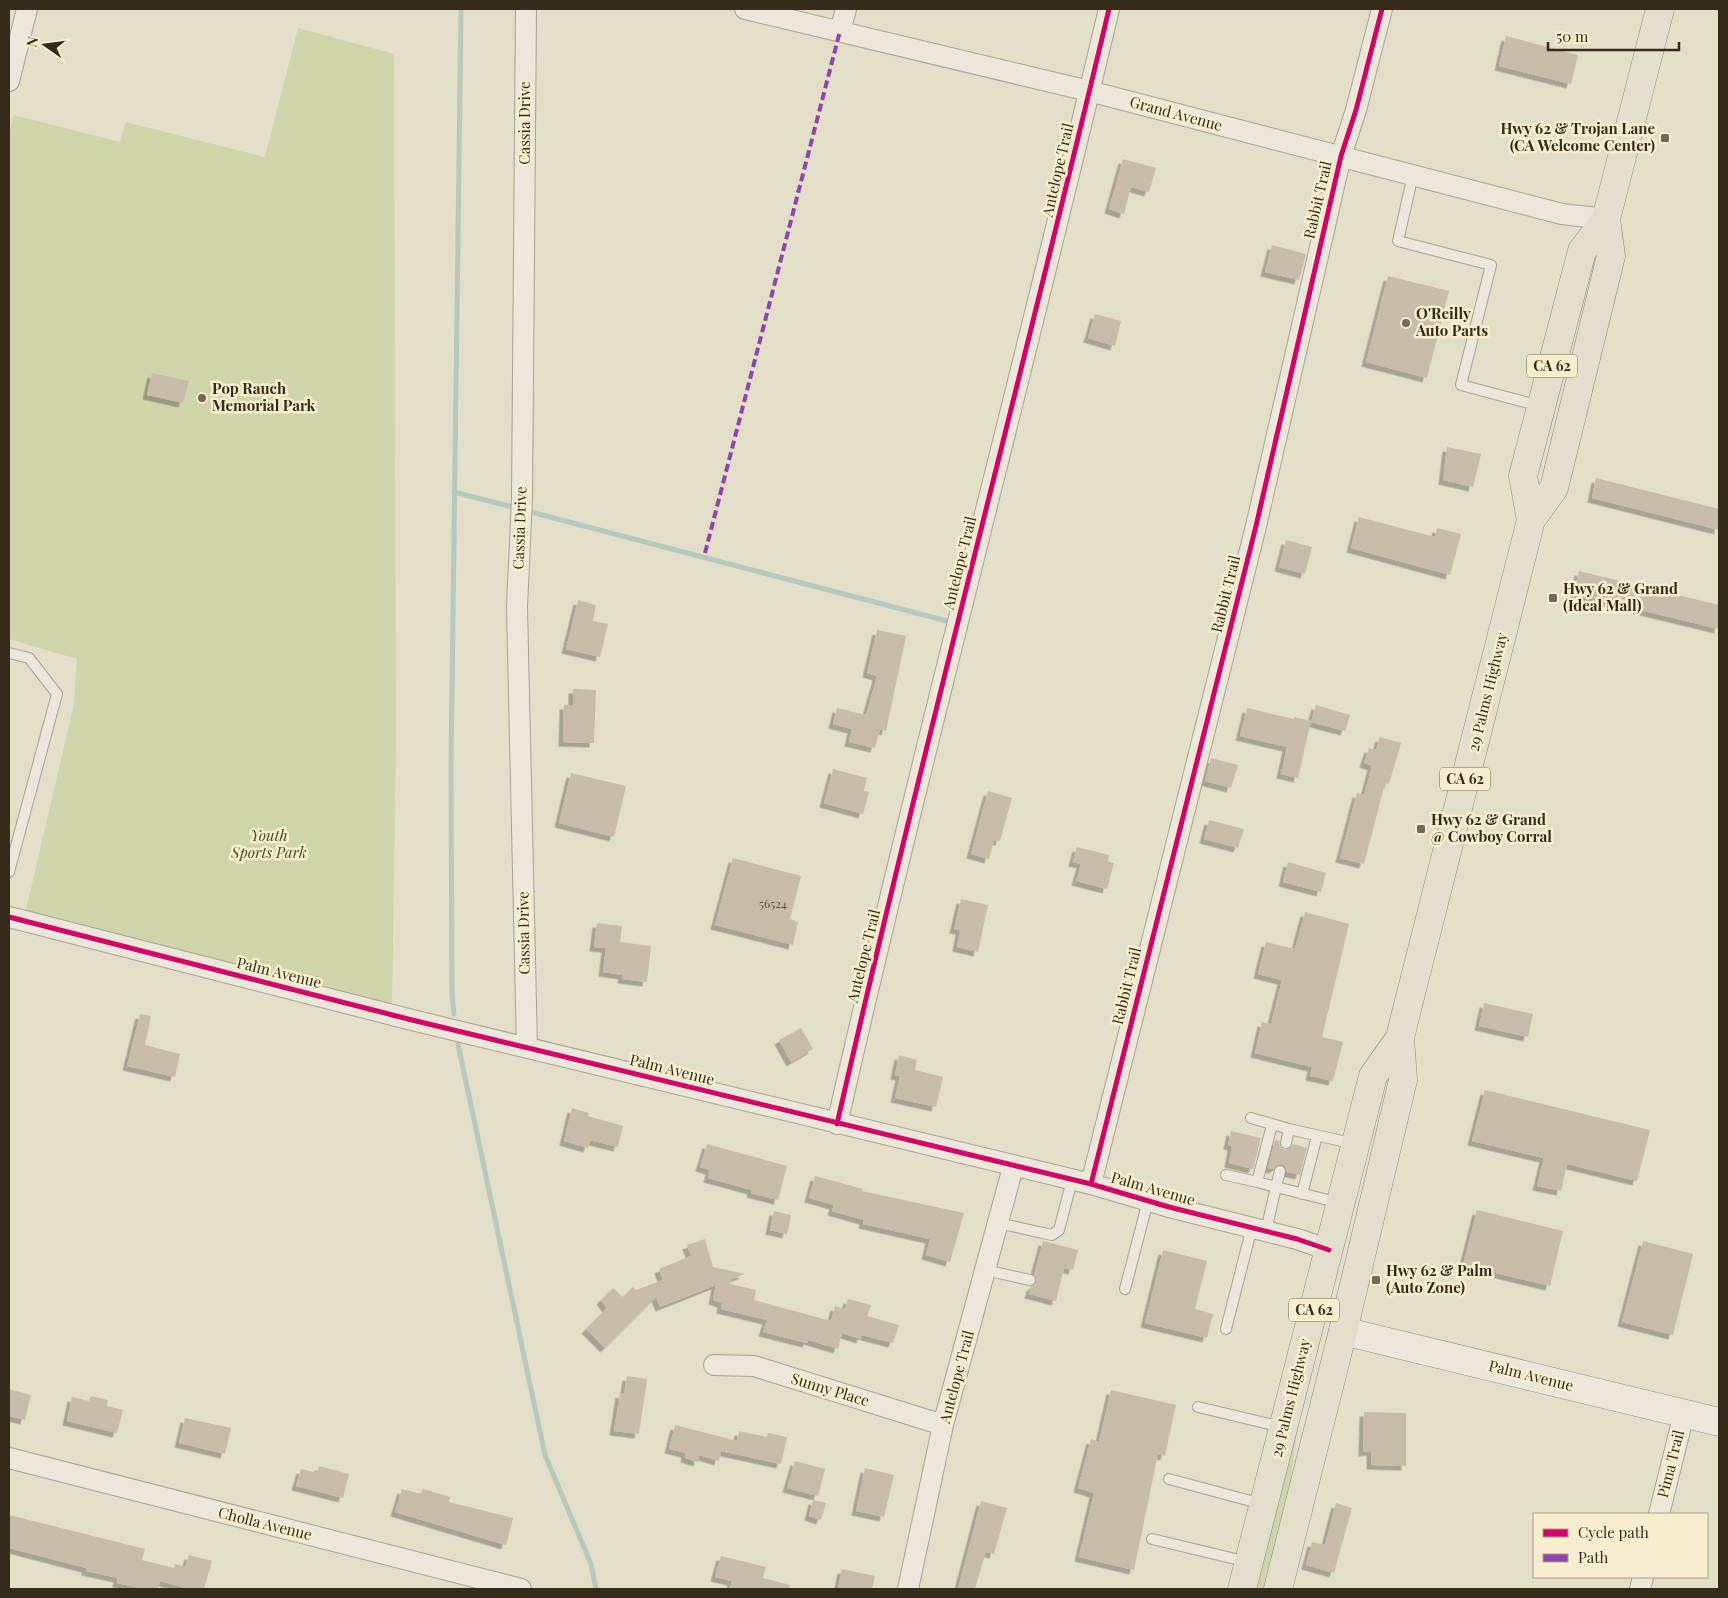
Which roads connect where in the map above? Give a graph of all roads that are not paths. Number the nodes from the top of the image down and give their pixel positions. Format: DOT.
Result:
graph roads {
  1 [pos="27,9"];
  2 [pos="526,9"];
  3 [pos="745,9"];
  4 [pos="846,9"];
  5 [pos="1109,9"];
  6 [pos="1382,9"];
  7 [pos="1660,9"];
  8 [pos="840,31"];
  9 [pos="9,81"];
  10 [pos="1090,91"];
  11 [pos="1341,156"];
  12 [pos="1413,175"];
  13 [pos="1606,219"];
  14 [pos="1541,406"];
  15 [pos="1531,520"];
  16 [pos="9,653"];
  17 [pos="9,872"];
  18 [pos="9,917"];
  19 [pos="1400,1038"];
  20 [pos="527,1048"];
  21 [pos="1251,1118"];
  22 [pos="836,1124"];
  23 [pos="1272,1125"];
  24 [pos="1289,1129"];
  25 [pos="1317,1136"];
  26 [pos="1286,1143"];
  27 [pos="1356,1144"];
  28 [pos="1013,1167"];
  29 [pos="1280,1171"];
  30 [pos="1226,1175"];
  31 [pos="1072,1180"];
  32 [pos="1257,1182"];
  33 [pos="1091,1184"];
  34 [pos="1276,1187"];
  35 [pos="1302,1194"];
  36 [pos="1148,1201"];
  37 [pos="1340,1203"];
  38 [pos="998,1224"];
  39 [pos="1259,1229"];
  40 [pos="1329,1250"];
  41 [pos="985,1270"];
  42 [pos="1030,1280"];
  43 [pos="1125,1289"];
  44 [pos="1226,1329"];
  45 [pos="1343,1331"];
  46 [pos="714,1364"];
  47 [pos="1198,1406"];
  48 [pos="1684,1414"];
  49 [pos="1719,1422"];
  50 [pos="944,1424"];
  51 [pos="1284,1428"];
  52 [pos="9,1458"];
  53 [pos="1308,1471"];
  54 [pos="1169,1480"];
  55 [pos="1264,1504"];
  56 [pos="1659,1513"];
  57 [pos="1152,1539"];
  58 [pos="1249,1563"];
  59 [pos="521,1589"];
  60 [pos="908,1589"];
  61 [pos="1242,1589"];
  62 [pos="1278,1589"];
  1 -- 9 [label="street"];
  2 -- 20 [label="street, Cassia Drive"];
  3 -- 8 [label="street, Grand Avenue"];
  4 -- 8 [label="street"];
  5 -- 10 [label="street, Antelope Trail"];
  6 -- 11 [label="street, Rabbit Trail"];
  7 -- 13 [label="main road, 29 Palms Highway / CA 62"];
  8 -- 10 [label="street, Grand Avenue"];
  10 -- 11 [label="street, Grand Avenue"];
  10 -- 22 [label="street, Antelope Trail"];
  11 -- 12 [label="street, Grand Avenue"];
  11 -- 33 [label="street, Rabbit Trail"];
  12 -- 13 [label="street, Grand Avenue"];
  12 -- 14 [label="lane"];
  13 -- 14 [label="main road, 29 Palms Highway / CA 62"];
  13 -- 15 [label="main road, 29 Palms Highway / CA 62"];
  14 -- 15 [label="main road, 29 Palms Highway / CA 62"];
  15 -- 19 [label="main road, 29 Palms Highway / CA 62"];
  16 -- 17 [label="lane"];
  18 -- 20 [label="street, Palm Avenue"];
  19 -- 27 [label="main road, 29 Palms Highway / CA 62"];
  19 -- 45 [label="main road, 29 Palms Highway / CA 62"];
  20 -- 22 [label="street, Palm Avenue"];
  21 -- 23 [label="lane"];
  22 -- 28 [label="street, Palm Avenue"];
  23 -- 24 [label="lane"];
  23 -- 32 [label="lane"];
  24 -- 25 [label="lane"];
  24 -- 26 [label="lane"];
  25 -- 27 [label="lane"];
  25 -- 35 [label="lane"];
  27 -- 37 [label="main road, 29 Palms Highway / CA 62"];
  28 -- 31 [label="street, Palm Avenue"];
  28 -- 38 [label="street, Antelope Trail"];
  29 -- 34 [label="lane"];
  30 -- 32 [label="lane"];
  31 -- 33 [label="street, Palm Avenue"];
  31 -- 38 [label="lane"];
  32 -- 34 [label="lane"];
  33 -- 36 [label="street, Palm Avenue"];
  34 -- 35 [label="lane"];
  34 -- 39 [label="lane"];
  35 -- 37 [label="lane"];
  36 -- 39 [label="street, Palm Avenue"];
  36 -- 43 [label="lane"];
  37 -- 40 [label="main road, 29 Palms Highway / CA 62"];
  38 -- 41 [label="street, Antelope Trail"];
  39 -- 40 [label="street, Palm Avenue"];
  39 -- 44 [label="lane"];
  40 -- 51 [label="main road, 29 Palms Highway / CA 62"];
  40 -- 53 [label="main road"];
  41 -- 42 [label="lane"];
  41 -- 50 [label="street, Antelope Trail"];
  45 -- 48 [label="street, Palm Avenue"];
  45 -- 53 [label="main road, 29 Palms Highway / CA 62"];
  46 -- 50 [label="street, Sunny Place"];
  47 -- 51 [label="lane"];
  48 -- 49 [label="street, Palm Avenue"];
  48 -- 56 [label="street, Pima Trail"];
  50 -- 60 [label="street, Antelope Trail"];
  51 -- 55 [label="main road, 29 Palms Highway / CA 62"];
  52 -- 59 [label="street, Cholla Avenue"];
  53 -- 62 [label="main road, 29 Palms Highway / CA 62"];
  54 -- 55 [label="lane"];
  55 -- 58 [label="main road, 29 Palms Highway / CA 62"];
  57 -- 58 [label="lane"];
  58 -- 61 [label="main road, 29 Palms Highway / CA 62"];
}
